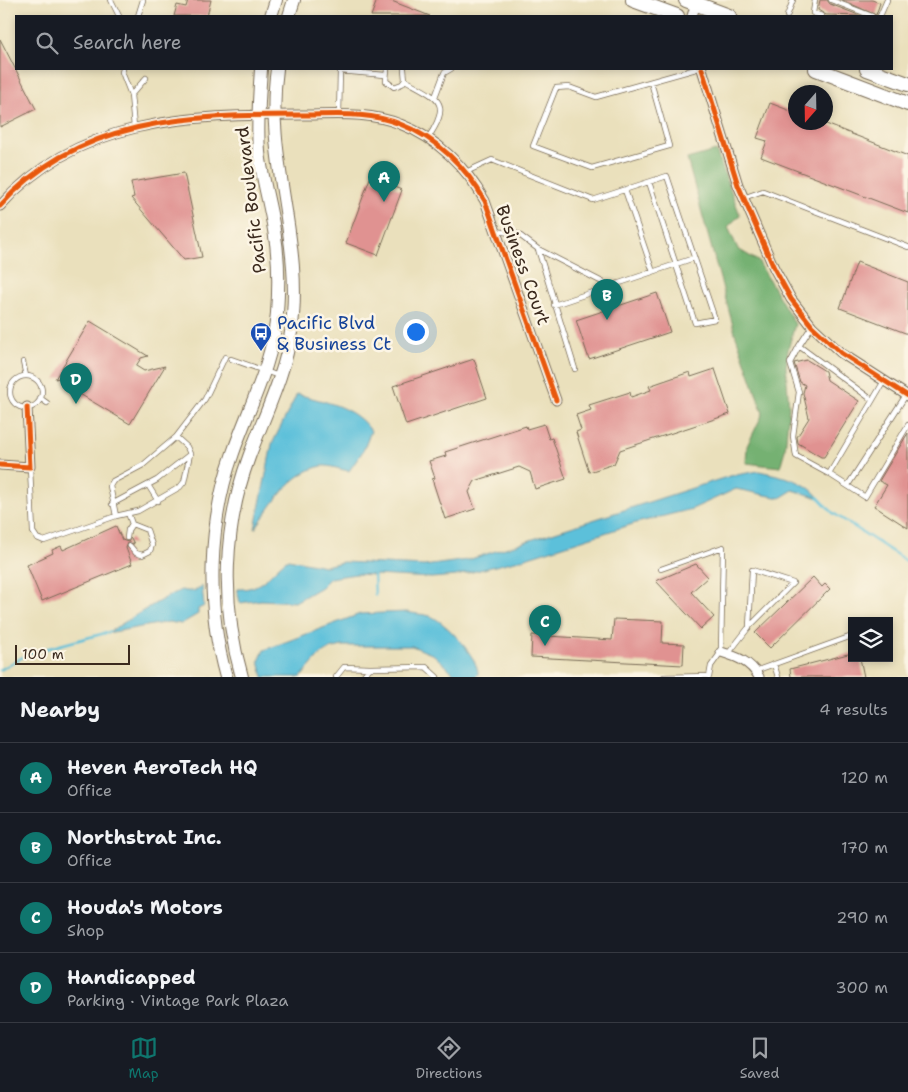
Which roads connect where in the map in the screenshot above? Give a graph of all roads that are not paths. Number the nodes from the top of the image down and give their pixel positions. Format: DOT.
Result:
graph roads {
  1 [pos="111,0"];
  2 [pos="142,0"];
  3 [pos="276,0"];
  4 [pos="294,0"];
  5 [pos="633,0"];
  6 [pos="793,0"];
  7 [pos="815,0"];
  8 [pos="831,0"];
  9 [pos="886,0"];
  10 [pos="693,5"];
  11 [pos="118,15"];
  12 [pos="138,15"];
  13 [pos="271,15"];
  14 [pos="289,15"];
  15 [pos="674,15"];
  16 [pos="726,15"];
  17 [pos="788,15"];
  18 [pos="819,15"];
  19 [pos="869,15"];
  20 [pos="880,15"];
  21 [pos="123,70"];
  22 [pos="261,70"];
  23 [pos="277,70"];
  24 [pos="386,70"];
  25 [pos="404,70"];
  26 [pos="449,70"];
  27 [pos="693,70"];
  28 [pos="702,70"];
  29 [pos="819,70"];
  30 [pos="870,70"];
  31 [pos="385,74"];
  32 [pos="146,78"];
  33 [pos="405,80"];
  34 [pos="651,82"];
  35 [pos="908,84"];
  36 [pos="131,95"];
  37 [pos="435,97"];
  38 [pos="908,104"];
  39 [pos="258,115"];
  40 [pos="274,115"];
  41 [pos="339,115"];
  42 [pos="134,127"];
  43 [pos="428,138"];
  44 [pos="466,172"];
  45 [pos="649,182"];
  46 [pos="626,190"];
  47 [pos="743,198"];
  48 [pos="1,204"];
  49 [pos="496,231"];
  50 [pos="908,246"];
  51 [pos="538,248"];
  52 [pos="694,258"];
  53 [pos="675,264"];
  54 [pos="653,272"];
  55 [pos="610,286"];
  56 [pos="554,305"];
  57 [pos="812,326"];
  58 [pos="799,346"];
  59 [pos="225,357"];
  60 [pos="231,359"];
  61 [pos="23,362"];
  62 [pos="575,369"];
  63 [pos="265,371"];
  64 [pos="26,376"];
  65 [pos="280,376"];
  66 [pos="884,381"];
  67 [pos="907,396"];
  68 [pos="40,398"];
  69 [pos="871,399"];
  70 [pos="556,400"];
  71 [pos="47,403"];
  72 [pos="27,407"];
  73 [pos="908,425"];
  74 [pos="176,437"];
  75 [pos="190,454"];
  76 [pos="0,466"];
  77 [pos="30,467"];
  78 [pos="828,474"];
  79 [pos="148,485"];
  80 [pos="848,485"];
  81 [pos="158,501"];
  82 [pos="112,504"];
  83 [pos="128,514"];
  84 [pos="116,516"];
  85 [pos="132,524"];
  86 [pos="127,538"];
  87 [pos="130,546"];
  88 [pos="660,569"];
  89 [pos="749,627"];
  90 [pos="848,637"];
  91 [pos="725,653"];
  92 [pos="774,664"];
  93 [pos="370,668"];
  94 [pos="757,674"];
  95 [pos="709,676"];
  96 [pos="226,677"];
  97 [pos="242,677"];
  98 [pos="336,677"];
  99 [pos="362,677"];
  100 [pos="437,677"];
  101 [pos="664,677"];
  102 [pos="778,677"];
  1 -- 11 [label="lane"];
  2 -- 12 [label="lane"];
  3 -- 13 [label="main road"];
  4 -- 14 [label="main road"];
  5 -- 15 [label="main road"];
  6 -- 17 [label="lane"];
  7 -- 18 [label="lane"];
  8 -- 19 [label="lane"];
  9 -- 20 [label="lane"];
  10 -- 16 [label="main road"];
  21 -- 36 [label="lane"];
  22 -- 39 [label="main road, Pacific Boulevard"];
  23 -- 40 [label="main road, Pacific Boulevard"];
  24 -- 31 [label="lane"];
  25 -- 33 [label="lane"];
  26 -- 37 [label="lane"];
  27 -- 34 [label="lane"];
  28 -- 47 [label="street"];
  29 -- 38 [label="main road"];
  30 -- 35 [label="main road"];
  31 -- 33 [label="lane"];
  31 -- 41 [label="lane"];
  32 -- 36 [label="lane"];
  33 -- 37 [label="lane"];
  34 -- 34 [label="lane"];
  36 -- 42 [label="lane"];
  37 -- 43 [label="lane"];
  39 -- 40 [label="street, Business Court"];
  39 -- 42 [label="street, Business Court"];
  39 -- 63 [label="main road, Pacific Boulevard"];
  40 -- 41 [label="street, Business Court"];
  40 -- 65 [label="main road, Pacific Boulevard"];
  41 -- 43 [label="street, Business Court"];
  42 -- 48 [label="street, Business Court"];
  43 -- 44 [label="street, Business Court"];
  44 -- 46 [label="lane"];
  44 -- 49 [label="street, Business Court"];
  45 -- 46 [label="lane"];
  45 -- 52 [label="lane"];
  45 -- 53 [label="lane"];
  46 -- 54 [label="lane"];
  47 -- 50 [label="lane"];
  47 -- 57 [label="street"];
  49 -- 51 [label="lane"];
  49 -- 70 [label="street, Business Court"];
  51 -- 55 [label="lane"];
  51 -- 56 [label="lane"];
  52 -- 53 [label="lane"];
  52 -- 53 [label="lane"];
  53 -- 54 [label="lane"];
  54 -- 55 [label="lane"];
  55 -- 56 [label="lane"];
  56 -- 62 [label="lane"];
  57 -- 58 [label="lane"];
  57 -- 66 [label="street"];
  58 -- 69 [label="lane"];
  58 -- 78 [label="lane"];
  59 -- 74 [label="lane"];
  60 -- 63 [label="lane"];
  61 -- 64 [label="lane"];
  63 -- 65 [label="lane"];
  63 -- 96 [label="main road, Pacific Boulevard"];
  64 -- 68 [label="lane"];
  64 -- 72 [label="lane"];
  65 -- 97 [label="main road, Pacific Boulevard"];
  66 -- 67 [label="street"];
  66 -- 69 [label="lane"];
  67 -- 80 [label="lane"];
  68 -- 71 [label="lane"];
  68 -- 72 [label="lane"];
  69 -- 78 [label="lane"];
  72 -- 77 [label="street"];
  73 -- 80 [label="lane"];
  74 -- 75 [label="lane"];
  74 -- 82 [label="lane"];
  75 -- 79 [label="lane"];
  75 -- 81 [label="lane"];
  76 -- 77 [label="street"];
  77 -- 84 [label="lane"];
  78 -- 80 [label="lane"];
  79 -- 81 [label="lane"];
  79 -- 82 [label="lane"];
  81 -- 83 [label="lane"];
  82 -- 84 [label="lane"];
  83 -- 84 [label="lane"];
  83 -- 85 [label="lane"];
  85 -- 86 [label="lane"];
  85 -- 87 [label="lane"];
  88 -- 91 [label="lane"];
  89 -- 89 [label="lane"];
  89 -- 91 [label="lane"];
  90 -- 92 [label="lane"];
  91 -- 94 [label="street"];
  91 -- 95 [label="lane"];
  92 -- 94 [label="lane"];
  92 -- 102 [label="lane"];
  93 -- 98 [label="lane"];
  93 -- 99 [label="lane"];
  93 -- 100 [label="lane"];
  95 -- 101 [label="lane"];
}
